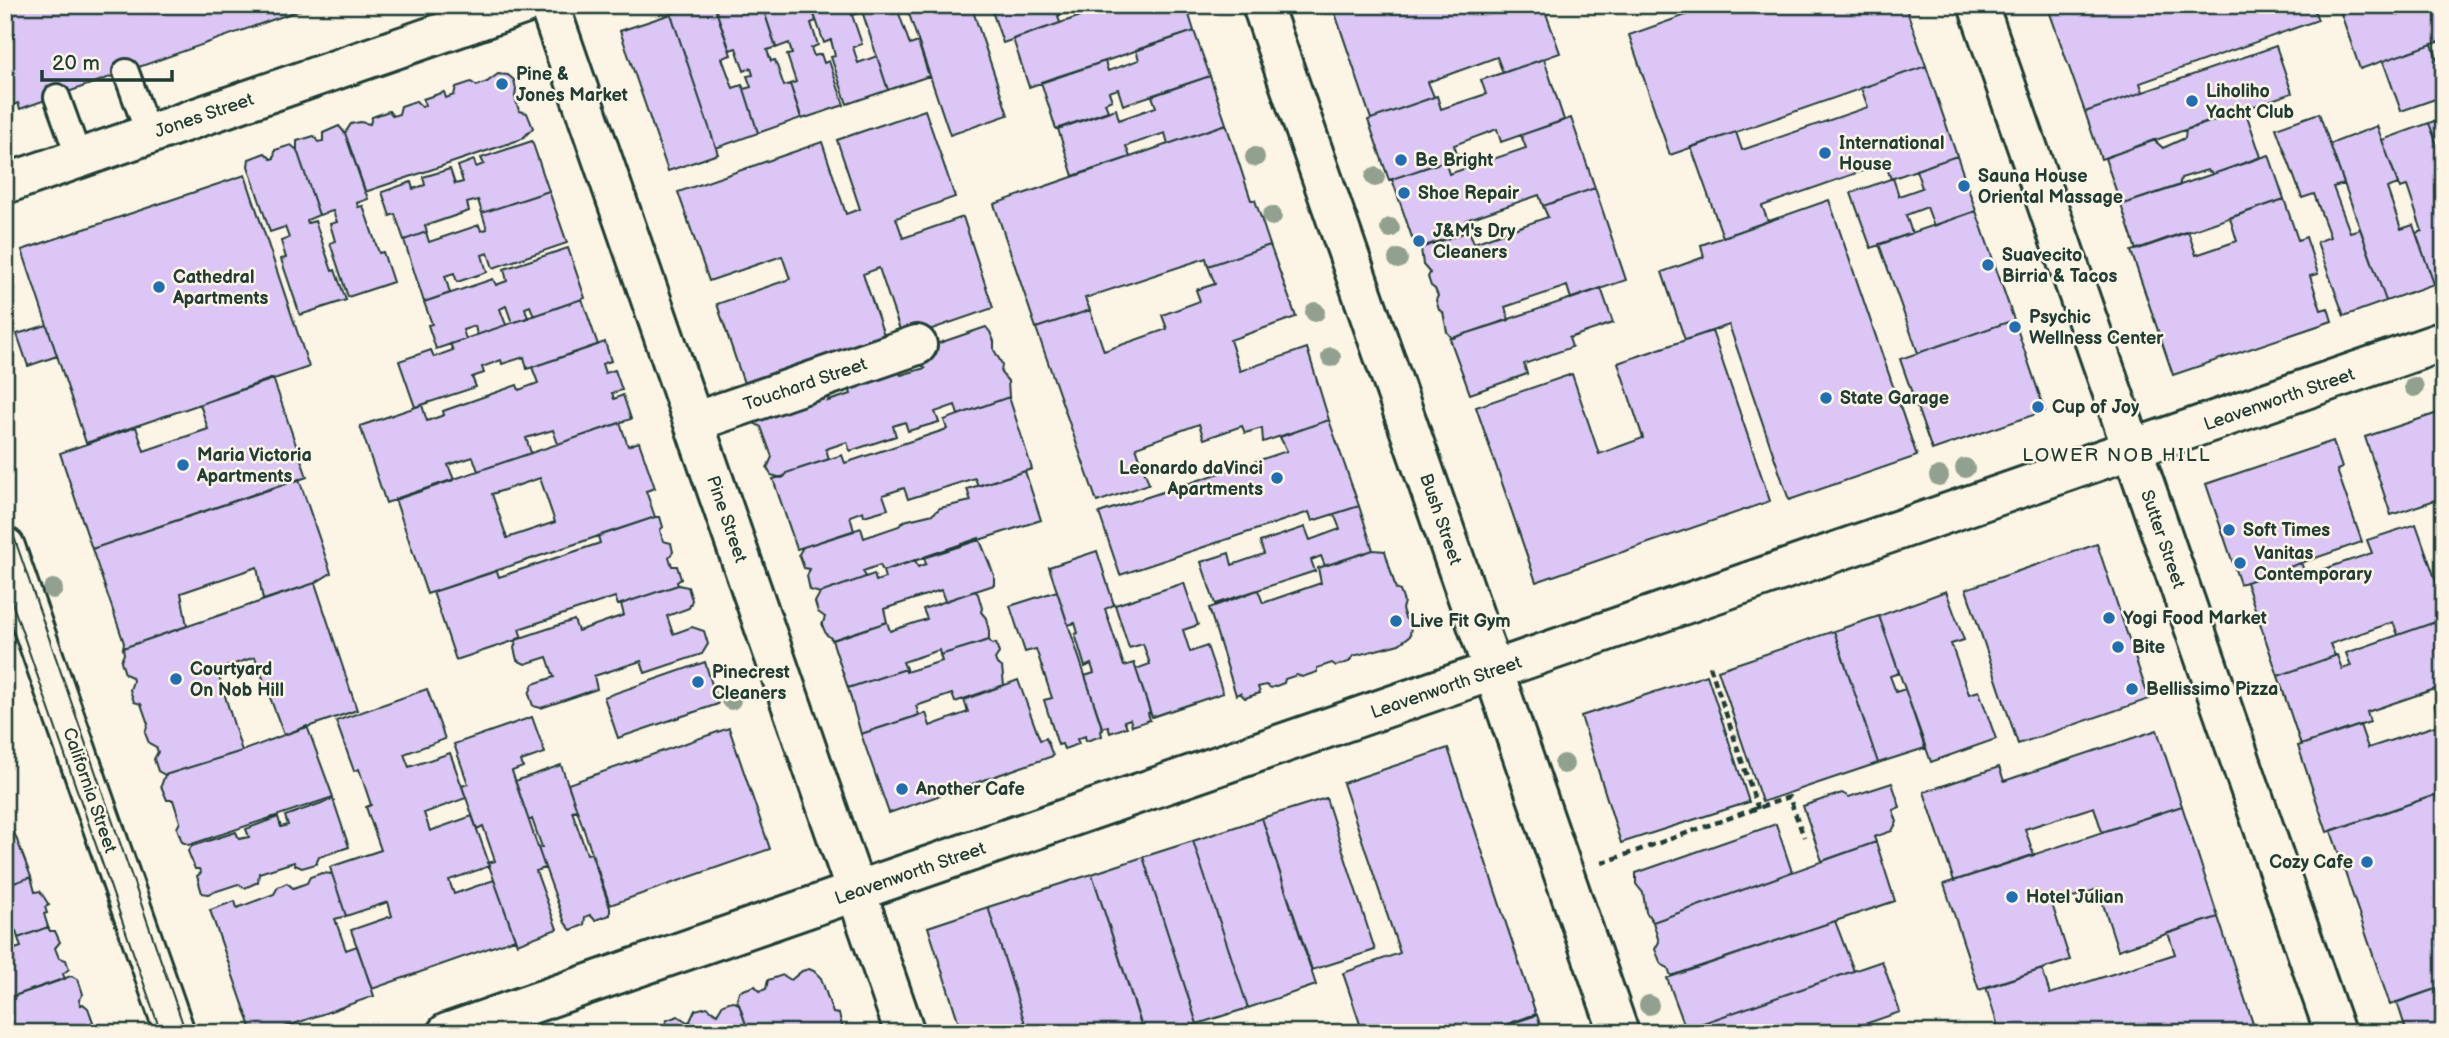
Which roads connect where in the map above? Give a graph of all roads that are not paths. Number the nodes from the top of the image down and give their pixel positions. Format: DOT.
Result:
graph roads {
  1 [pos="523,5"];
  2 [pos="549,5"];
  3 [pos="1262,5"];
  4 [pos="1978,5"];
  5 [pos="126,72"];
  6 [pos="57,97"];
  7 [pos="149,135"];
  8 [pos="79,158"];
  9 [pos="5,184"];
  10 [pos="2444,341"];
  11 [pos="917,345"];
  12 [pos="694,422"];
  13 [pos="2132,450"];
  14 [pos="5,547"];
  15 [pos="1494,671"];
  16 [pos="856,892"];
  17 [pos="175,1033"];
  18 [pos="447,1033"];
  19 [pos="905,1033"];
  20 [pos="1619,1033"];
  21 [pos="2335,1033"];
  1 -- 7 [label="street, Jones Street"];
  2 -- 12 [label="street, Pine Street"];
  3 -- 15 [label="street, Bush Street"];
  4 -- 13 [label="street, Sutter Street"];
  5 -- 7 [label="lane"];
  6 -- 8 [label="lane"];
  7 -- 8 [label="street, Jones Street"];
  8 -- 9 [label="street, Jones Street"];
  10 -- 13 [label="street, Leavenworth Street"];
  11 -- 12 [label="street, Touchard Street"];
  12 -- 16 [label="street, Pine Street"];
  13 -- 15 [label="street, Leavenworth Street"];
  13 -- 21 [label="street, Sutter Street"];
  14 -- 17 [label="street, California Street"];
  15 -- 16 [label="street, Leavenworth Street"];
  15 -- 20 [label="street, Bush Street"];
  16 -- 18 [label="street, Leavenworth Street"];
  16 -- 19 [label="street, Pine Street"];
}
